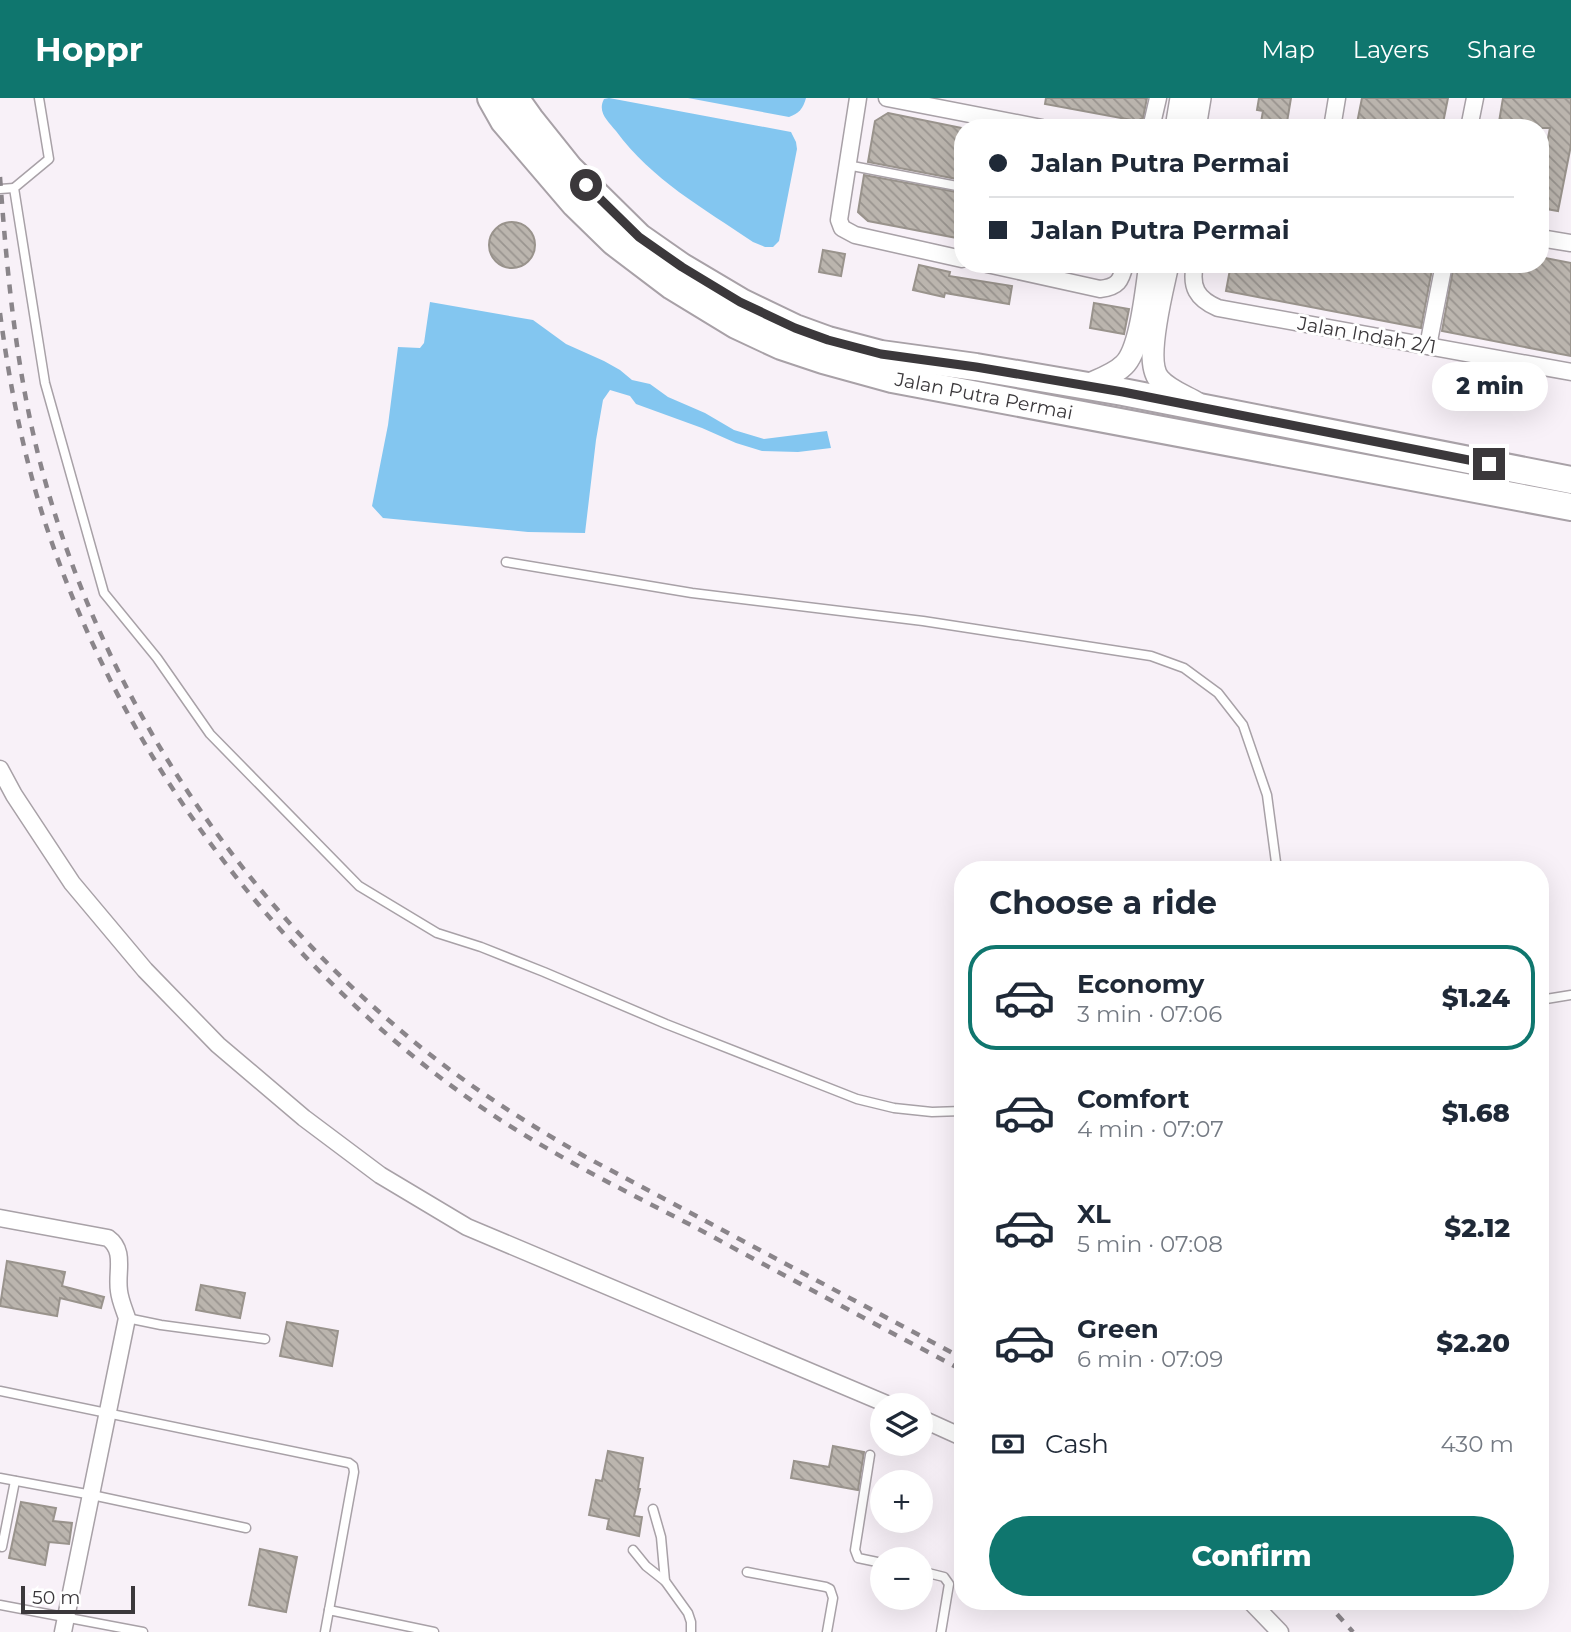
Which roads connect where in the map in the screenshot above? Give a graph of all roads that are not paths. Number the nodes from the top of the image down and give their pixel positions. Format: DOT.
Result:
graph roads {
  1 [pos="39,98"];
  2 [pos="491,98"];
  3 [pos="515,98"];
  4 [pos="858,98"];
  5 [pos="887,98"];
  6 [pos="1158,98"];
  7 [pos="1181,98"];
  8 [pos="1200,98"];
  9 [pos="1337,98"];
  10 [pos="1475,98"];
  11 [pos="982,119"];
  12 [pos="1153,119"];
  13 [pos="1178,119"];
  14 [pos="1196,119"];
  15 [pos="1334,119"];
  16 [pos="1471,119"];
  17 [pos="846,164"];
  18 [pos="954,185"];
  19 [pos="14,187"];
  20 [pos="0,189"];
  21 [pos="1549,239"];
  22 [pos="1571,243"];
  23 [pos="954,257"];
  24 [pos="1028,273"];
  25 [pos="1123,273"];
  26 [pos="1148,273"];
  27 [pos="1166,273"];
  28 [pos="1193,273"];
  29 [pos="1442,273"];
  30 [pos="1428,346"];
  31 [pos="1571,372"];
  32 [pos="1085,386"];
  33 [pos="1205,408"];
  34 [pos="1571,480"];
  35 [pos="1571,507"];
  36 [pos="506,562"];
  37 [pos="0,769"];
  38 [pos="1276,861"];
  39 [pos="1571,995"];
  40 [pos="1549,999"];
  41 [pos="954,1111"];
  42 [pos="0,1218"];
  43 [pos="127,1318"];
  44 [pos="265,1339"];
  45 [pos="0,1391"];
  46 [pos="870,1397"];
  47 [pos="108,1412"];
  48 [pos="933,1425"];
  49 [pos="954,1434"];
  50 [pos="870,1455"];
  51 [pos="0,1478"];
  52 [pos="15,1481"];
  53 [pos="92,1495"];
  54 [pos="653,1509"];
  55 [pos="246,1528"];
  56 [pos="2,1547"];
  57 [pos="633,1550"];
  58 [pos="870,1560"];
  59 [pos="747,1572"];
  60 [pos="933,1574"];
  61 [pos="665,1581"];
  62 [pos="0,1605"];
  63 [pos="329,1609"];
  64 [pos="1259,1610"];
  65 [pos="65,1624"];
  66 [pos="143,1632"];
  67 [pos="325,1632"];
  68 [pos="434,1632"];
  69 [pos="691,1632"];
  70 [pos="827,1632"];
  71 [pos="941,1632"];
  72 [pos="1280,1632"];
  1 -- 19 [label="lane"];
  2 -- 35 [label="main road, Jalan Putra Permai"];
  3 -- 32 [label="main road, Jalan Putra Permai"];
  4 -- 17 [label="street"];
  5 -- 11 [label="street"];
  6 -- 12 [label="street"];
  7 -- 13 [label="street"];
  8 -- 14 [label="street"];
  9 -- 15 [label="street"];
  10 -- 16 [label="street"];
  17 -- 18 [label="lane"];
  17 -- 23 [label="street"];
  19 -- 20 [label="lane"];
  19 -- 41 [label="lane"];
  21 -- 22 [label="street"];
  24 -- 25 [label="street"];
  26 -- 32 [label="street"];
  27 -- 33 [label="street"];
  28 -- 30 [label="street, Jalan Indah 2/1"];
  29 -- 30 [label="street"];
  30 -- 31 [label="street, Jalan Indah 2/1"];
  32 -- 33 [label="main road, Jalan Putra Permai"];
  33 -- 34 [label="main road, Jalan Putra Permai"];
  36 -- 38 [label="lane"];
  37 -- 46 [label="street"];
  39 -- 40 [label="lane"];
  42 -- 43 [label="street"];
  43 -- 44 [label="lane"];
  43 -- 47 [label="street"];
  45 -- 47 [label="lane"];
  47 -- 53 [label="street"];
  47 -- 63 [label="lane"];
  48 -- 49 [label="street"];
  50 -- 58 [label="lane"];
  51 -- 52 [label="lane"];
  52 -- 53 [label="lane"];
  52 -- 56 [label="lane"];
  53 -- 55 [label="lane"];
  53 -- 65 [label="street"];
  54 -- 61 [label="lane"];
  57 -- 61 [label="lane"];
  59 -- 70 [label="lane"];
  60 -- 71 [label="lane"];
  61 -- 69 [label="lane"];
  62 -- 65 [label="lane"];
  63 -- 67 [label="lane"];
  63 -- 68 [label="lane"];
  64 -- 72 [label="street"];
  65 -- 66 [label="lane"];
}
